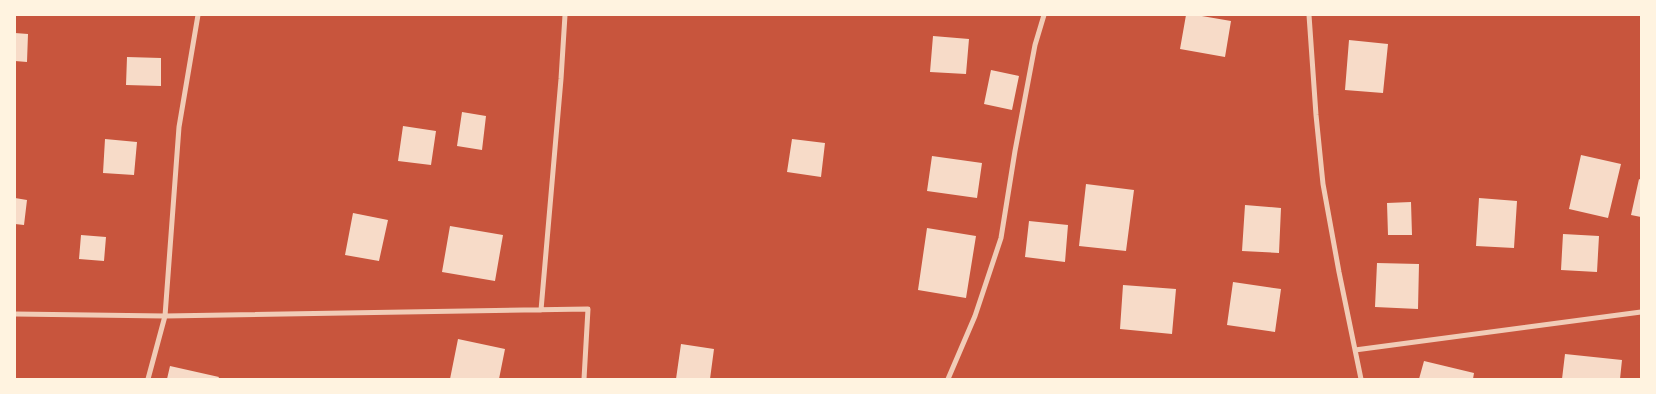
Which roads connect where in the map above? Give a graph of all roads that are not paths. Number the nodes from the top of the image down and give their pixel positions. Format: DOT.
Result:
graph roads {
  1 [pos="198,15"];
  2 [pos="565,15"];
  3 [pos="1044,15"];
  4 [pos="1309,15"];
  5 [pos="541,310"];
  6 [pos="1641,312"];
  7 [pos="15,314"];
  8 [pos="166,316"];
  9 [pos="1355,350"];
  10 [pos="148,379"];
  11 [pos="584,379"];
  12 [pos="948,379"];
  13 [pos="1361,379"];
  1 -- 8 [label="street"];
  2 -- 5 [label="street"];
  3 -- 12 [label="street"];
  4 -- 9 [label="street"];
  5 -- 8 [label="street"];
  5 -- 11 [label="street"];
  6 -- 9 [label="street"];
  7 -- 8 [label="street"];
  8 -- 10 [label="street"];
  9 -- 13 [label="street"];
}
